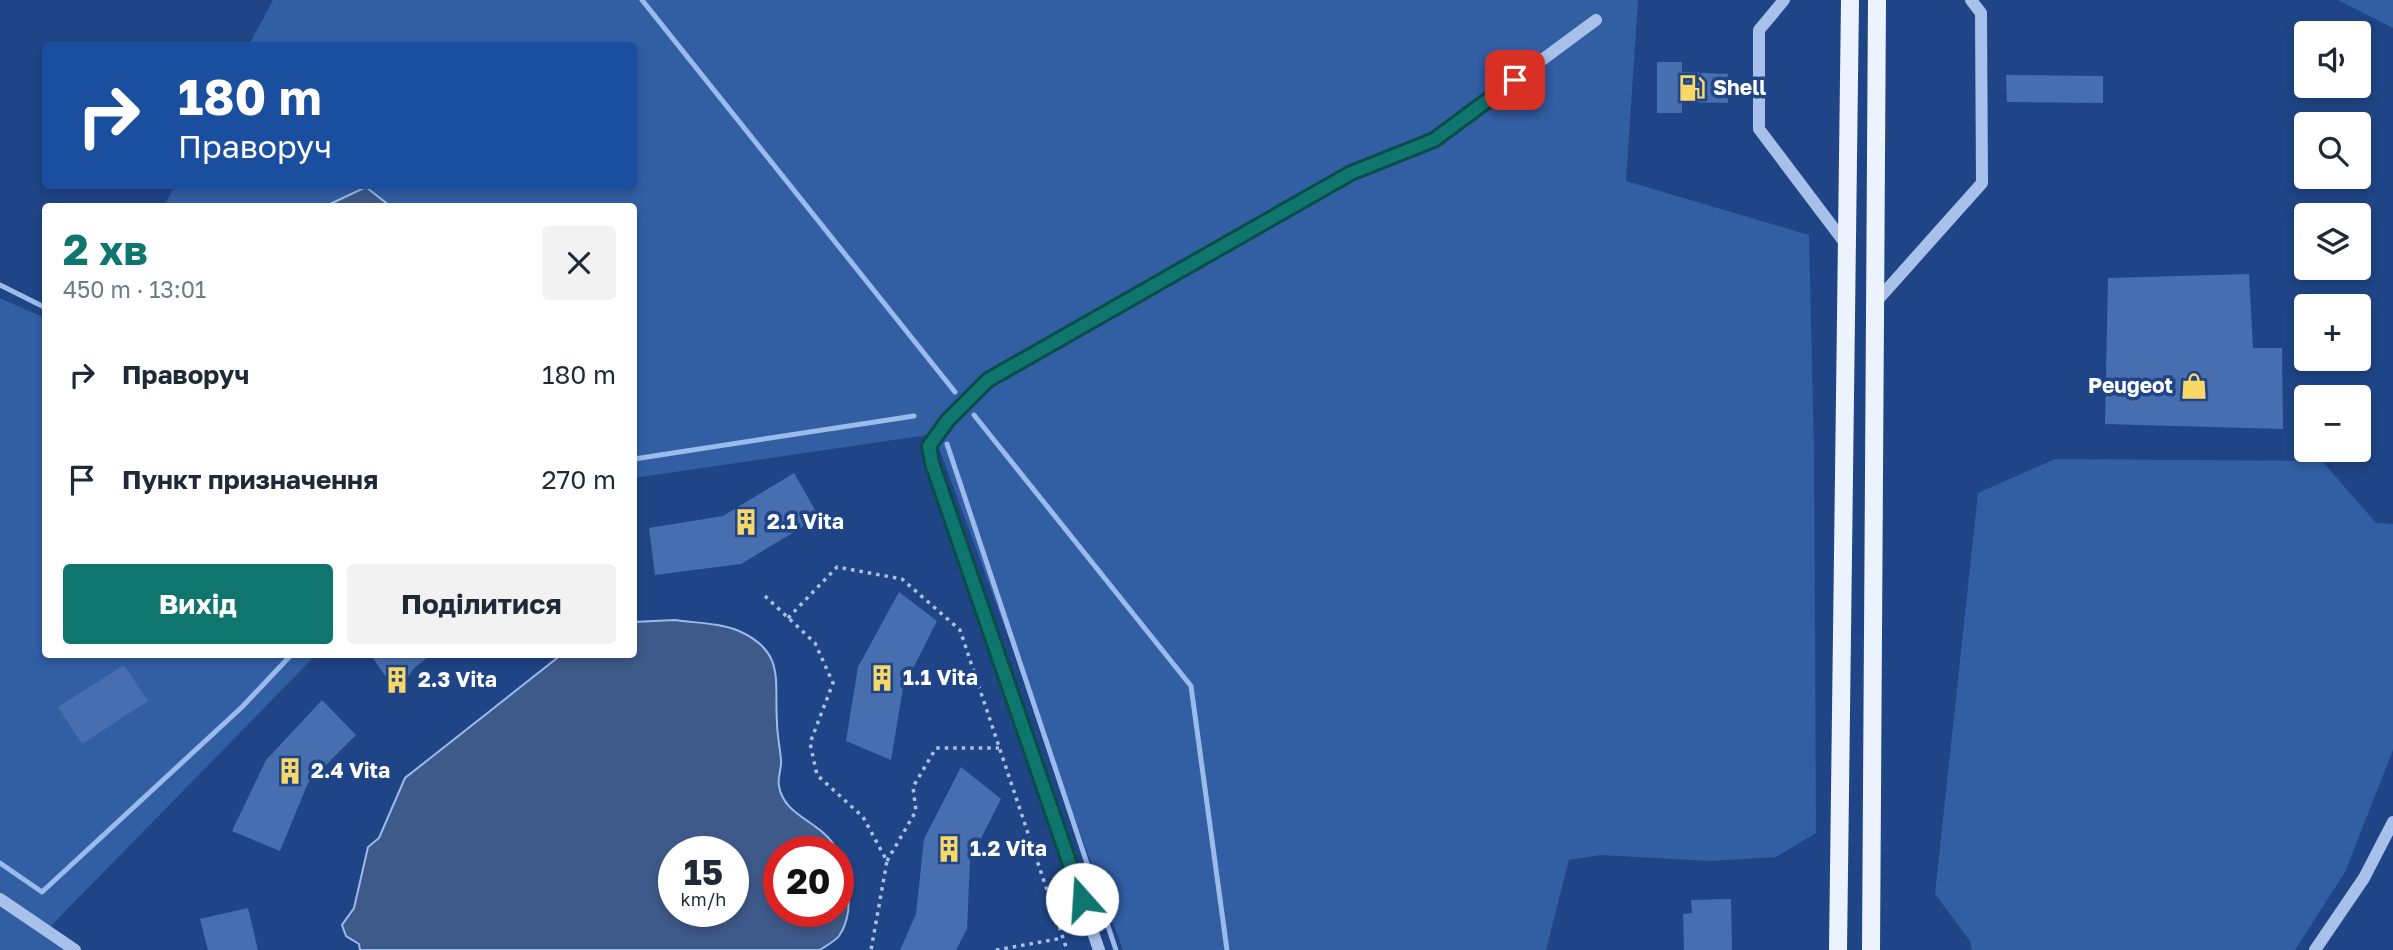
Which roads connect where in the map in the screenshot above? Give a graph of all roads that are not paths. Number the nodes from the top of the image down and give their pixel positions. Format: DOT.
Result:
graph roads {
  1 [pos="1784,0"];
  2 [pos="1850,0"];
  3 [pos="1877,0"];
  4 [pos="1971,0"];
  5 [pos="1596,20"];
  6 [pos="1848,247"];
  7 [pos="1874,305"];
  8 [pos="2393,822"];
  9 [pos="0,899"];
  10 [pos="75,950"];
  11 [pos="1099,950"];
  12 [pos="1838,950"];
  13 [pos="1871,950"];
  14 [pos="2315,950"];
  1 -- 6 [label="street"];
  2 -- 6 [label="main road"];
  3 -- 7 [label="main road"];
  4 -- 7 [label="street"];
  5 -- 11 [label="street"];
  6 -- 12 [label="main road"];
  7 -- 13 [label="main road"];
  8 -- 14 [label="street"];
  9 -- 10 [label="street"];
}
